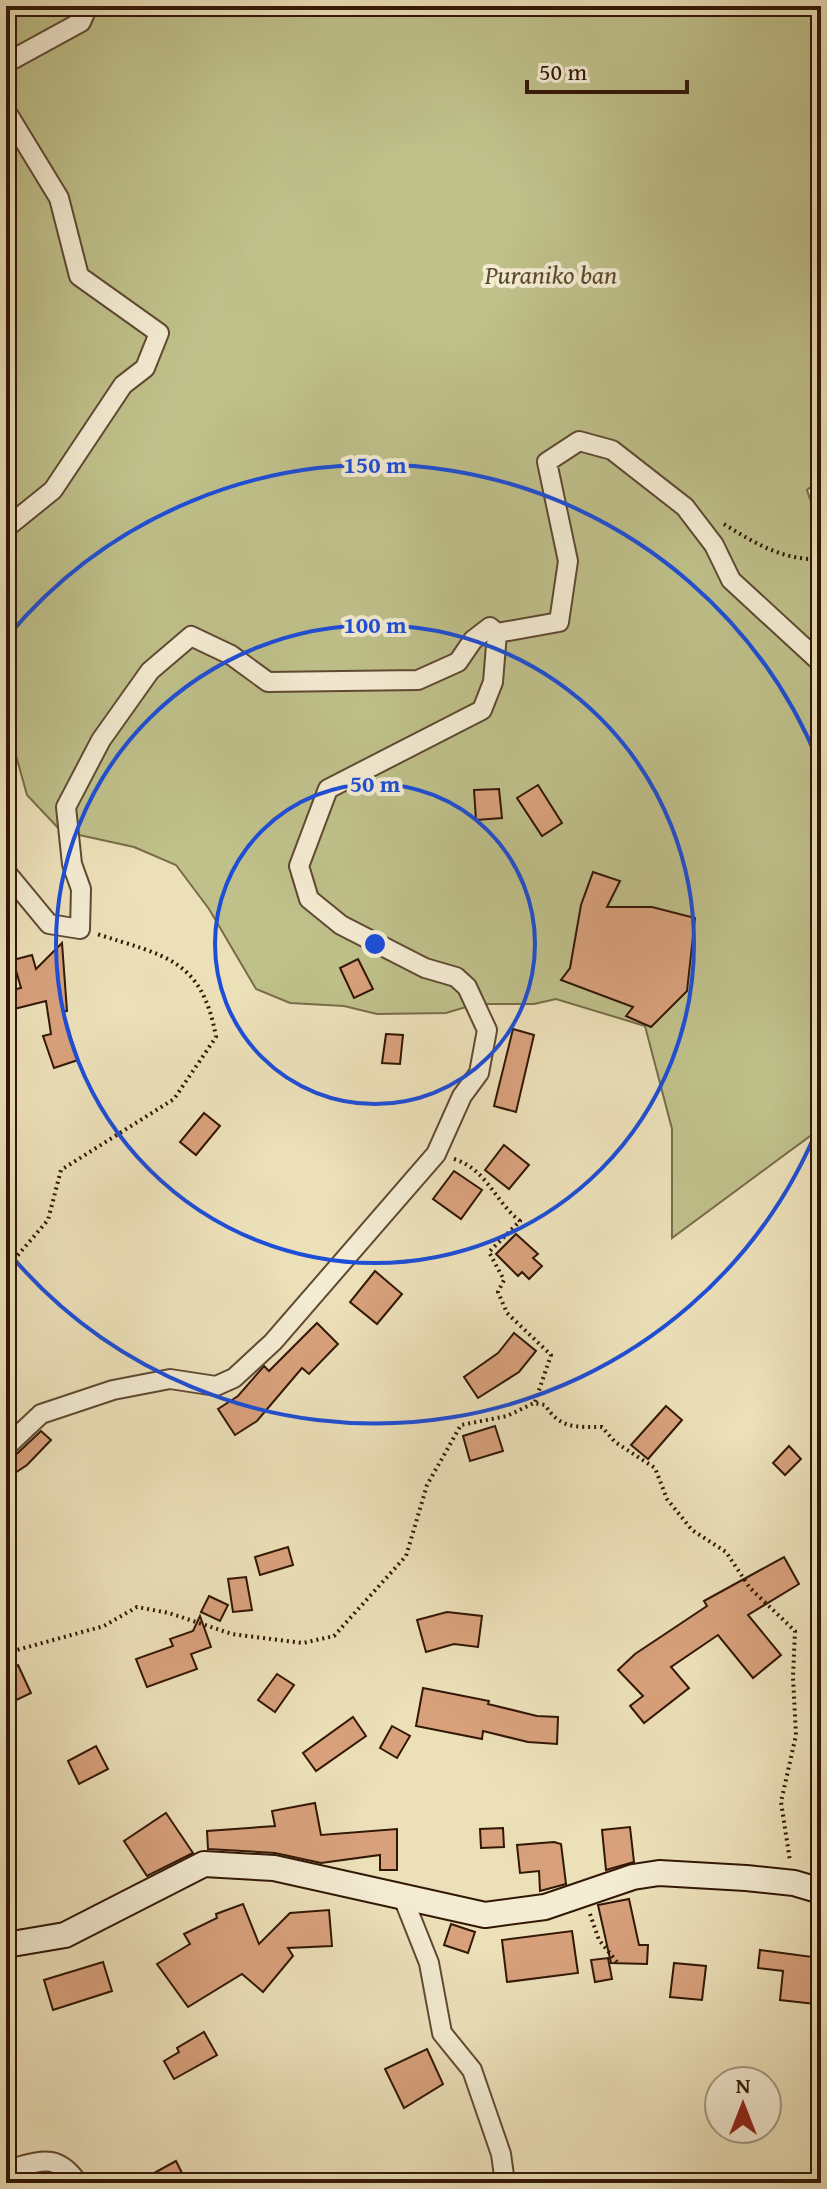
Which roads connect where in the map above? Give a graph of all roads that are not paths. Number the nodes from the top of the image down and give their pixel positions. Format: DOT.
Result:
graph roads {
  1 [pos="88,6"];
  2 [pos="6,63"];
  3 [pos="6,111"];
  4 [pos="6,528"];
  5 [pos="497,633"];
  6 [pos="821,663"];
  7 [pos="6,872"];
  8 [pos="6,1447"];
  9 [pos="821,1891"];
  10 [pos="402,1895"];
  11 [pos="6,1945"];
  12 [pos="6,2170"];
  13 [pos="78,2183"];
  14 [pos="505,2183"];
  1 -- 2 [label="street"];
  3 -- 4 [label="street"];
  5 -- 6 [label="street"];
  5 -- 7 [label="street"];
  5 -- 8 [label="street"];
  9 -- 10 [label="street"];
  10 -- 11 [label="street"];
  10 -- 14 [label="street"];
  12 -- 13 [label="street"];
}
